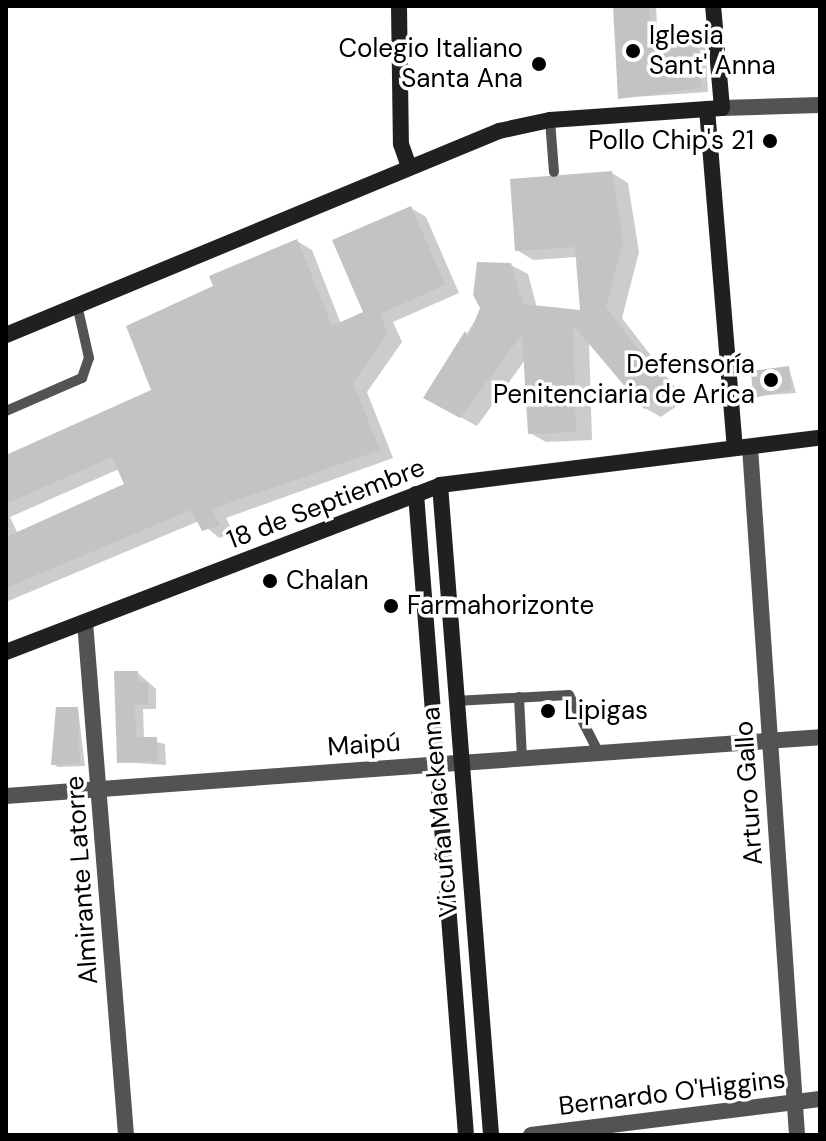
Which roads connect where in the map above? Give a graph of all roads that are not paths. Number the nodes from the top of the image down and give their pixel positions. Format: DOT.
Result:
graph roads {
  1 [pos="399,6"];
  2 [pos="713,6"];
  3 [pos="820,105"];
  4 [pos="714,109"];
  5 [pos="550,120"];
  6 [pos="409,167"];
  7 [pos="554,172"];
  8 [pos="78,309"];
  9 [pos="6,335"];
  10 [pos="6,411"];
  11 [pos="820,438"];
  12 [pos="742,448"];
  13 [pos="440,485"];
  14 [pos="416,494"];
  15 [pos="85,622"];
  16 [pos="6,652"];
  17 [pos="519,697"];
  18 [pos="455,701"];
  19 [pos="820,737"];
  20 [pos="770,740"];
  21 [pos="599,753"];
  22 [pos="522,759"];
  23 [pos="460,763"];
  24 [pos="434,765"];
  25 [pos="98,787"];
  26 [pos="6,796"];
  27 [pos="820,1099"];
  28 [pos="794,1102"];
  29 [pos="126,1135"];
  30 [pos="466,1135"];
  31 [pos="491,1135"];
  32 [pos="531,1135"];
  33 [pos="797,1135"];
  1 -- 6 [label="main road"];
  2 -- 4 [label="main road, Arturo Gallo"];
  3 -- 4 [label="street"];
  4 -- 5 [label="main road"];
  4 -- 12 [label="main road, Arturo Gallo"];
  5 -- 6 [label="main road"];
  5 -- 7 [label="lane"];
  6 -- 8 [label="main road"];
  8 -- 9 [label="main road"];
  8 -- 10 [label="lane"];
  11 -- 12 [label="main road, 18 de Septiembre"];
  12 -- 13 [label="main road, 18 de Septiembre"];
  12 -- 20 [label="street, Arturo Gallo"];
  13 -- 14 [label="main road, 18 de Septiembre"];
  13 -- 18 [label="main road, Vicuña Mackenna"];
  14 -- 15 [label="main road, 18 de Septiembre"];
  14 -- 24 [label="main road, Vicuña Mackenna"];
  15 -- 16 [label="main road, 18 de Septiembre"];
  15 -- 25 [label="street, Almirante Latorre"];
  17 -- 18 [label="lane"];
  17 -- 21 [label="lane"];
  17 -- 22 [label="lane"];
  18 -- 23 [label="main road, Vicuña Mackenna"];
  19 -- 20 [label="street, Maipú"];
  20 -- 21 [label="street, Maipú"];
  20 -- 28 [label="street, Arturo Gallo"];
  21 -- 22 [label="street, Maipú"];
  22 -- 23 [label="street, Maipú"];
  23 -- 24 [label="street, Maipú"];
  23 -- 31 [label="main road, Vicuña Mackenna"];
  24 -- 25 [label="street, Maipú"];
  24 -- 30 [label="main road, Vicuña Mackenna"];
  25 -- 26 [label="street, Maipú"];
  25 -- 29 [label="street, Almirante Latorre"];
  27 -- 28 [label="street, Bernardo O'Higgins"];
  28 -- 32 [label="street, Bernardo O'Higgins"];
  28 -- 33 [label="street, Arturo Gallo"];
}
